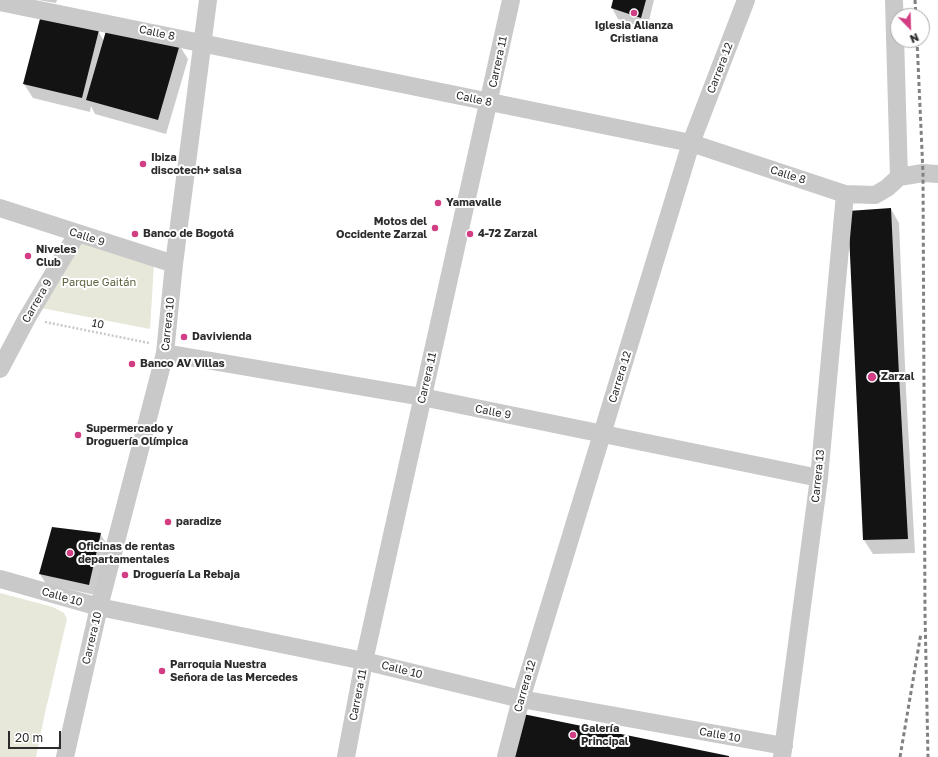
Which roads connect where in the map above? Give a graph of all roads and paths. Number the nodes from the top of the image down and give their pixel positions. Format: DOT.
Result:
graph roads {
  1 [pos="208,0"];
  2 [pos="511,0"];
  3 [pos="746,0"];
  4 [pos="894,0"];
  5 [pos="0,2"];
  6 [pos="202,43"];
  7 [pos="489,102"];
  8 [pos="691,143"];
  9 [pos="938,174"];
  10 [pos="899,176"];
  11 [pos="845,194"];
  12 [pos="0,208"];
  13 [pos="77,234"];
  14 [pos="174,264"];
  15 [pos="27,318"];
  16 [pos="165,350"];
  17 [pos="0,369"];
  18 [pos="422,397"];
  19 [pos="602,434"];
  20 [pos="819,478"];
  21 [pos="0,579"];
  22 [pos="99,607"];
  23 [pos="364,661"];
  24 [pos="521,699"];
  25 [pos="783,752"];
  26 [pos="65,757"];
  27 [pos="346,757"];
  28 [pos="506,757"];
  1 -- 6 [label="street, Carrera 10"];
  2 -- 7 [label="street, Carrera 11"];
  3 -- 8 [label="street, Carrera 12"];
  4 -- 10 [label="street"];
  5 -- 6 [label="street, Calle 8"];
  6 -- 7 [label="street, Calle 8"];
  6 -- 14 [label="street, Carrera 10"];
  7 -- 8 [label="street, Calle 8"];
  7 -- 18 [label="street, Carrera 11"];
  8 -- 11 [label="street, Calle 8"];
  8 -- 19 [label="street, Carrera 12"];
  9 -- 10 [label="street"];
  10 -- 11 [label="street, Calle 8"];
  11 -- 20 [label="street, Carrera 13"];
  12 -- 13 [label="street, Calle 9"];
  13 -- 14 [label="street, Calle 9"];
  13 -- 15 [label="street, Carrera 9"];
  14 -- 16 [label="street, Carrera 10"];
  15 -- 16 [label="path, 10"];
  15 -- 17 [label="street, Carrera 9"];
  16 -- 18 [label="street, Calle 9"];
  16 -- 22 [label="street, Carrera 10"];
  18 -- 19 [label="street, Calle 9"];
  18 -- 23 [label="street, Carrera 11"];
  19 -- 20 [label="street, Calle 9"];
  19 -- 24 [label="street, Carrera 12"];
  20 -- 25 [label="street, Carrera 13"];
  21 -- 22 [label="street, Calle 10"];
  22 -- 23 [label="street, Calle 10"];
  22 -- 26 [label="street, Carrera 10"];
  23 -- 24 [label="street, Calle 10"];
  23 -- 27 [label="street, Carrera 11"];
  24 -- 25 [label="street, Calle 10"];
  24 -- 28 [label="street, Carrera 12"];
}
